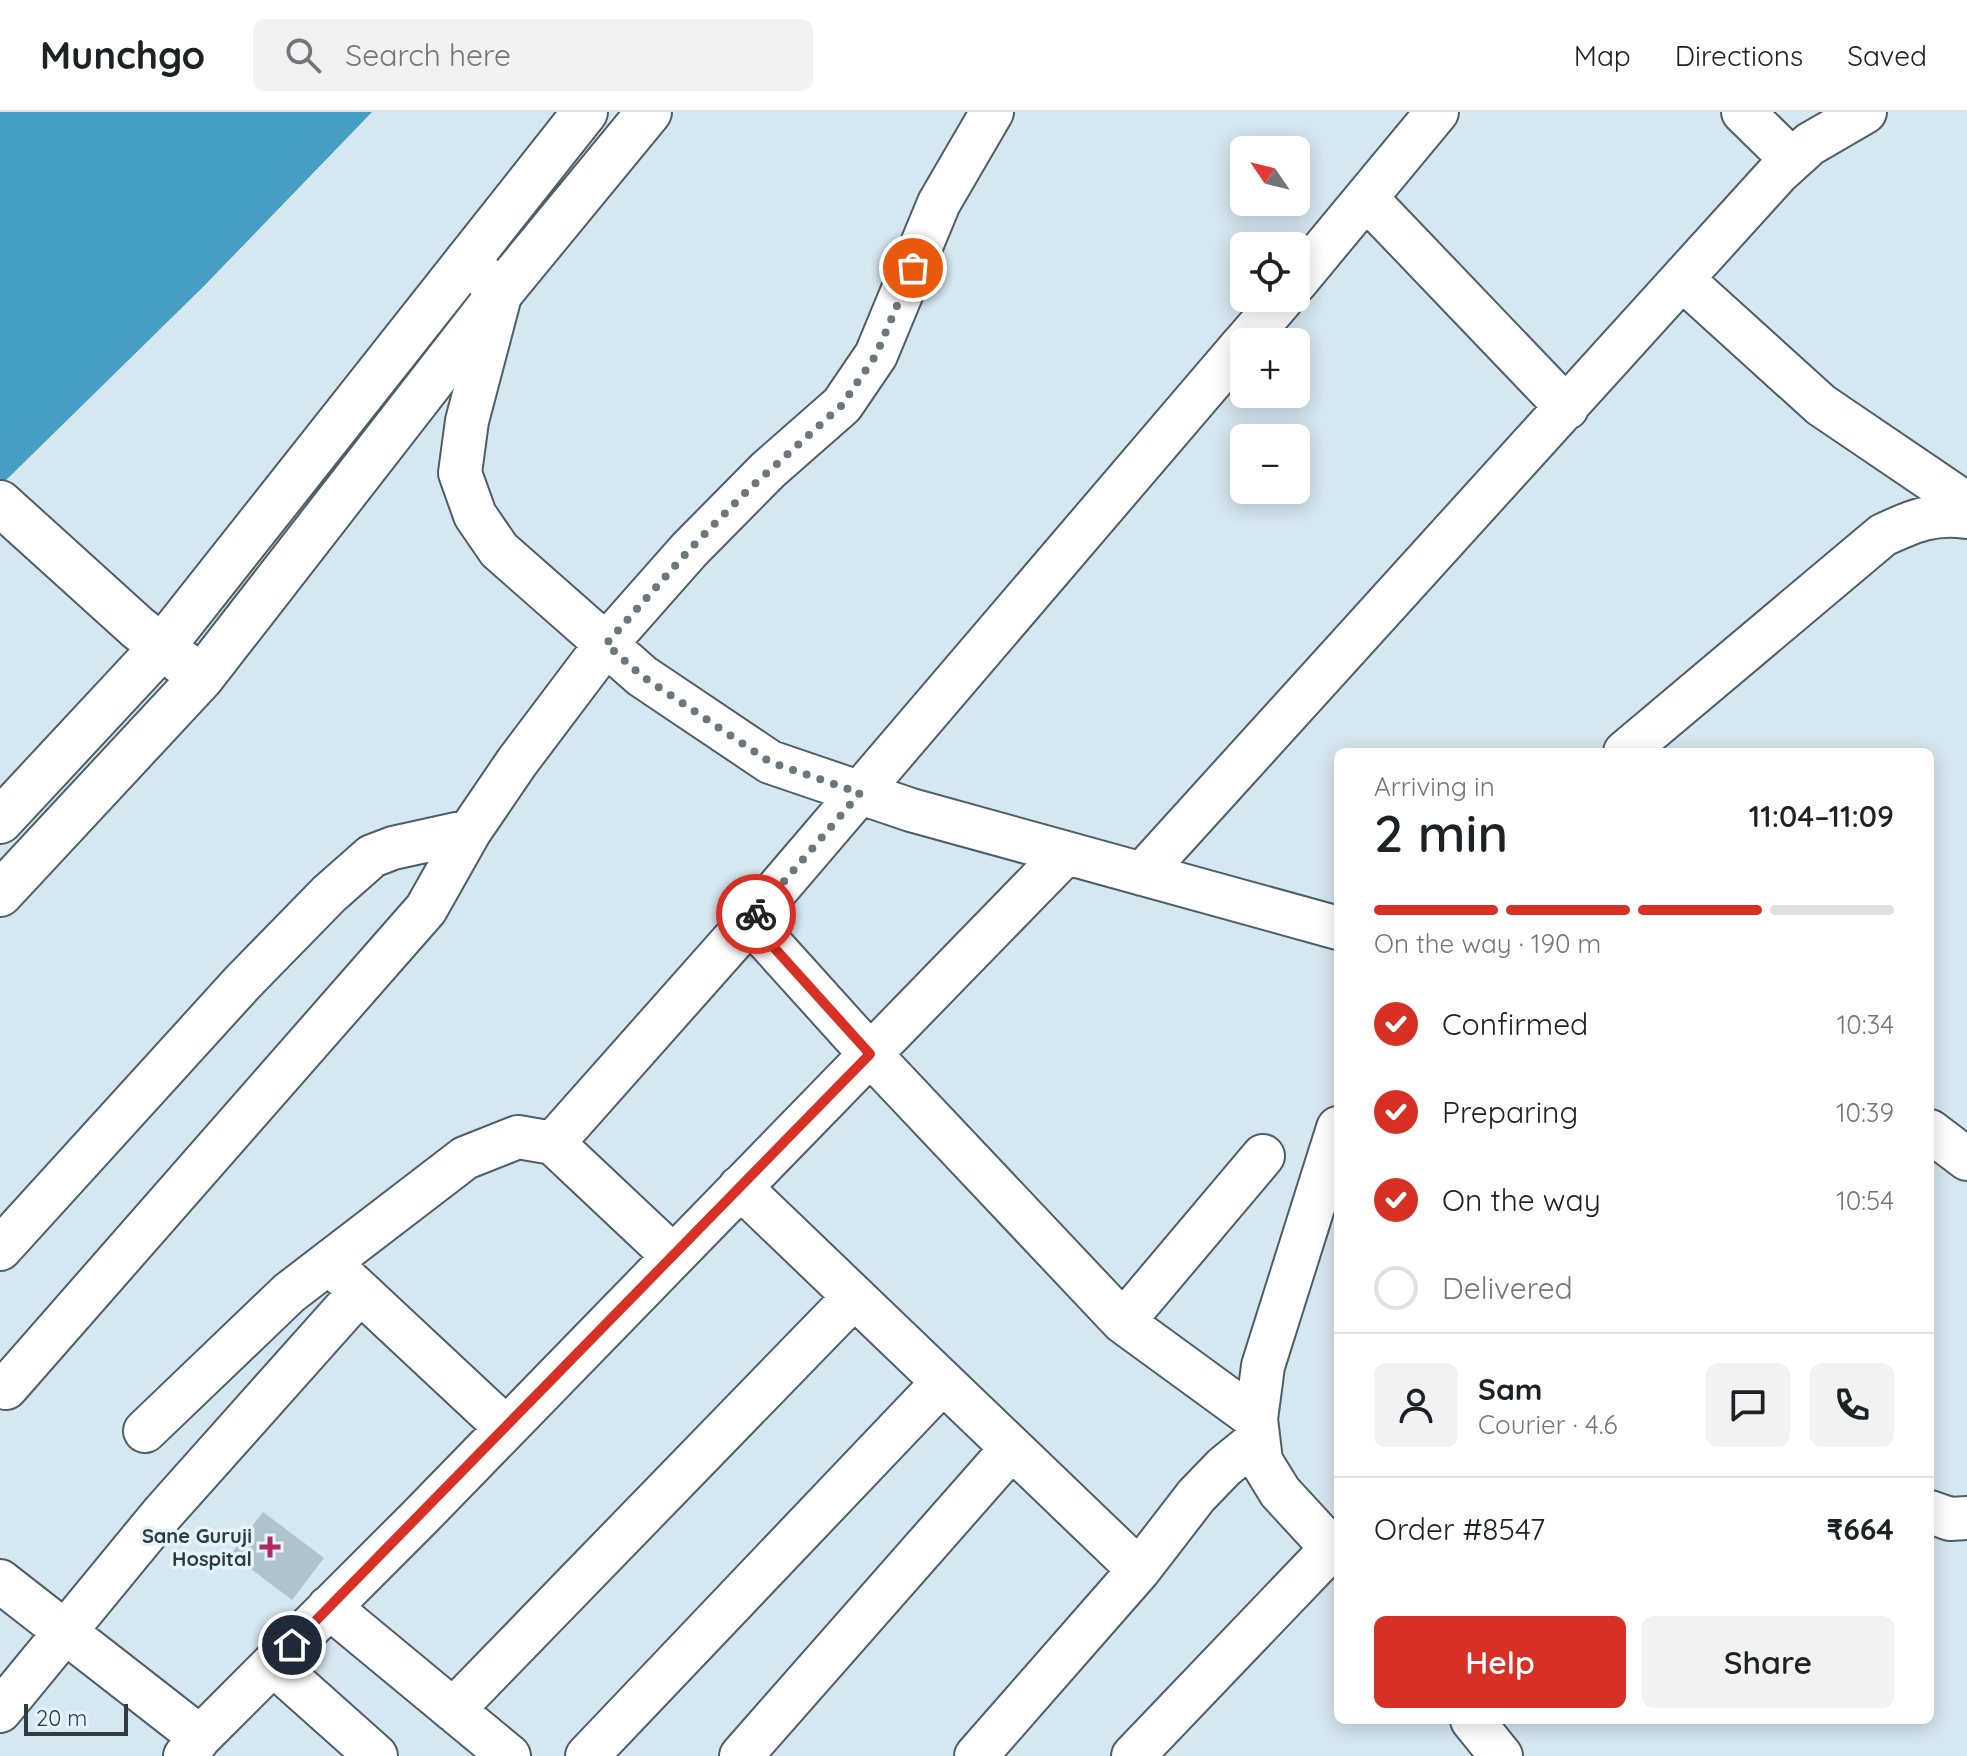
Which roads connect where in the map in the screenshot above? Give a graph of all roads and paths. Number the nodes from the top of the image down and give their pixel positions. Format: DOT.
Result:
graph roads {
  1 [pos="585,112"];
  2 [pos="649,112"];
  3 [pos="992,112"];
  4 [pos="1437,112"];
  5 [pos="1743,112"];
  6 [pos="1865,112"];
  7 [pos="1792,160"];
  8 [pos="1367,199"];
  9 [pos="466,261"];
  10 [pos="1310,266"];
  11 [pos="1682,279"];
  12 [pos="501,292"];
  13 [pos="1271,312"];
  14 [pos="1257,328"];
  15 [pos="1230,359"];
  16 [pos="1567,408"];
  17 [pos="0,503"];
  18 [pos="1966,504"];
  19 [pos="150,638"];
  20 [pos="606,644"];
  21 [pos="201,678"];
  22 [pos="1630,748"];
  23 [pos="860,793"];
  24 [pos="0,821"];
  25 [pos="470,831"];
  26 [pos="1066,853"];
  27 [pos="1142,874"];
  28 [pos="0,894"];
  29 [pos="750,921"];
  30 [pos="1334,927"];
  31 [pos="870,1054"];
  32 [pos="1934,1134"];
  33 [pos="1334,1141"];
  34 [pos="553,1143"];
  35 [pos="1263,1156"];
  36 [pos="1967,1159"];
  37 [pos="740,1187"];
  38 [pos="0,1249"];
  39 [pos="673,1256"];
  40 [pos="329,1263"];
  41 [pos="360,1292"];
  42 [pos="854,1297"];
  43 [pos="1123,1322"];
  44 [pos="943,1382"];
  45 [pos="6,1388"];
  46 [pos="506,1428"];
  47 [pos="1256,1429"];
  48 [pos="145,1431"];
  49 [pos="1012,1448"];
  50 [pos="1934,1513"];
  51 [pos="1967,1518"];
  52 [pos="1334,1551"];
  53 [pos="1334,1553"];
  54 [pos="1139,1570"];
  55 [pos="0,1581"];
  56 [pos="329,1607"];
  57 [pos="65,1632"];
  58 [pos="273,1664"];
  59 [pos="453,1710"];
  60 [pos="0,1711"];
  61 [pos="192,1747"];
  62 [pos="376,1756"];
  63 [pos="509,1756"];
  64 [pos="587,1756"];
  65 [pos="741,1756"];
  66 [pos="976,1756"];
  67 [pos="1133,1756"];
  1 -- 9 [label="street"];
  2 -- 12 [label="street"];
  3 -- 20 [label="street"];
  4 -- 8 [label="street"];
  5 -- 7 [label="street"];
  6 -- 7 [label="street"];
  7 -- 11 [label="street"];
  8 -- 10 [label="street"];
  8 -- 16 [label="street"];
  9 -- 12 [label="street"];
  9 -- 19 [label="street"];
  11 -- 16 [label="street"];
  11 -- 18 [label="street"];
  12 -- 20 [label="street"];
  12 -- 21 [label="street"];
  13 -- 14 [label="street"];
  15 -- 23 [label="street"];
  16 -- 27 [label="street"];
  17 -- 19 [label="street"];
  18 -- 22 [label="street"];
  19 -- 21 [label="street"];
  19 -- 24 [label="street"];
  20 -- 23 [label="street"];
  20 -- 25 [label="street"];
  21 -- 28 [label="street"];
  23 -- 26 [label="street"];
  23 -- 29 [label="street"];
  25 -- 38 [label="street"];
  25 -- 45 [label="street"];
  26 -- 27 [label="street"];
  26 -- 31 [label="street"];
  27 -- 30 [label="street"];
  29 -- 31 [label="street"];
  29 -- 34 [label="street"];
  31 -- 37 [label="street"];
  31 -- 43 [label="street"];
  32 -- 36 [label="street"];
  33 -- 47 [label="street"];
  34 -- 39 [label="street"];
  34 -- 40 [label="street"];
  35 -- 43 [label="street"];
  37 -- 39 [label="street"];
  37 -- 42 [label="street"];
  39 -- 46 [label="street"];
  40 -- 41 [label="street"];
  40 -- 48 [label="street"];
  41 -- 46 [label="street"];
  41 -- 57 [label="street"];
  42 -- 44 [label="street"];
  42 -- 59 [label="street"];
  43 -- 47 [label="street"];
  44 -- 49 [label="street"];
  44 -- 64 [label="street"];
  46 -- 56 [label="street"];
  47 -- 52 [label="street"];
  47 -- 54 [label="street"];
  49 -- 54 [label="street"];
  49 -- 65 [label="street"];
  50 -- 51 [label="street"];
  53 -- 67 [label="street"];
  54 -- 66 [label="street"];
  55 -- 57 [label="street"];
  56 -- 58 [label="street"];
  56 -- 59 [label="street"];
  57 -- 60 [label="street"];
  57 -- 61 [label="street"];
  58 -- 61 [label="street"];
  58 -- 62 [label="street"];
  59 -- 63 [label="street"];
}
